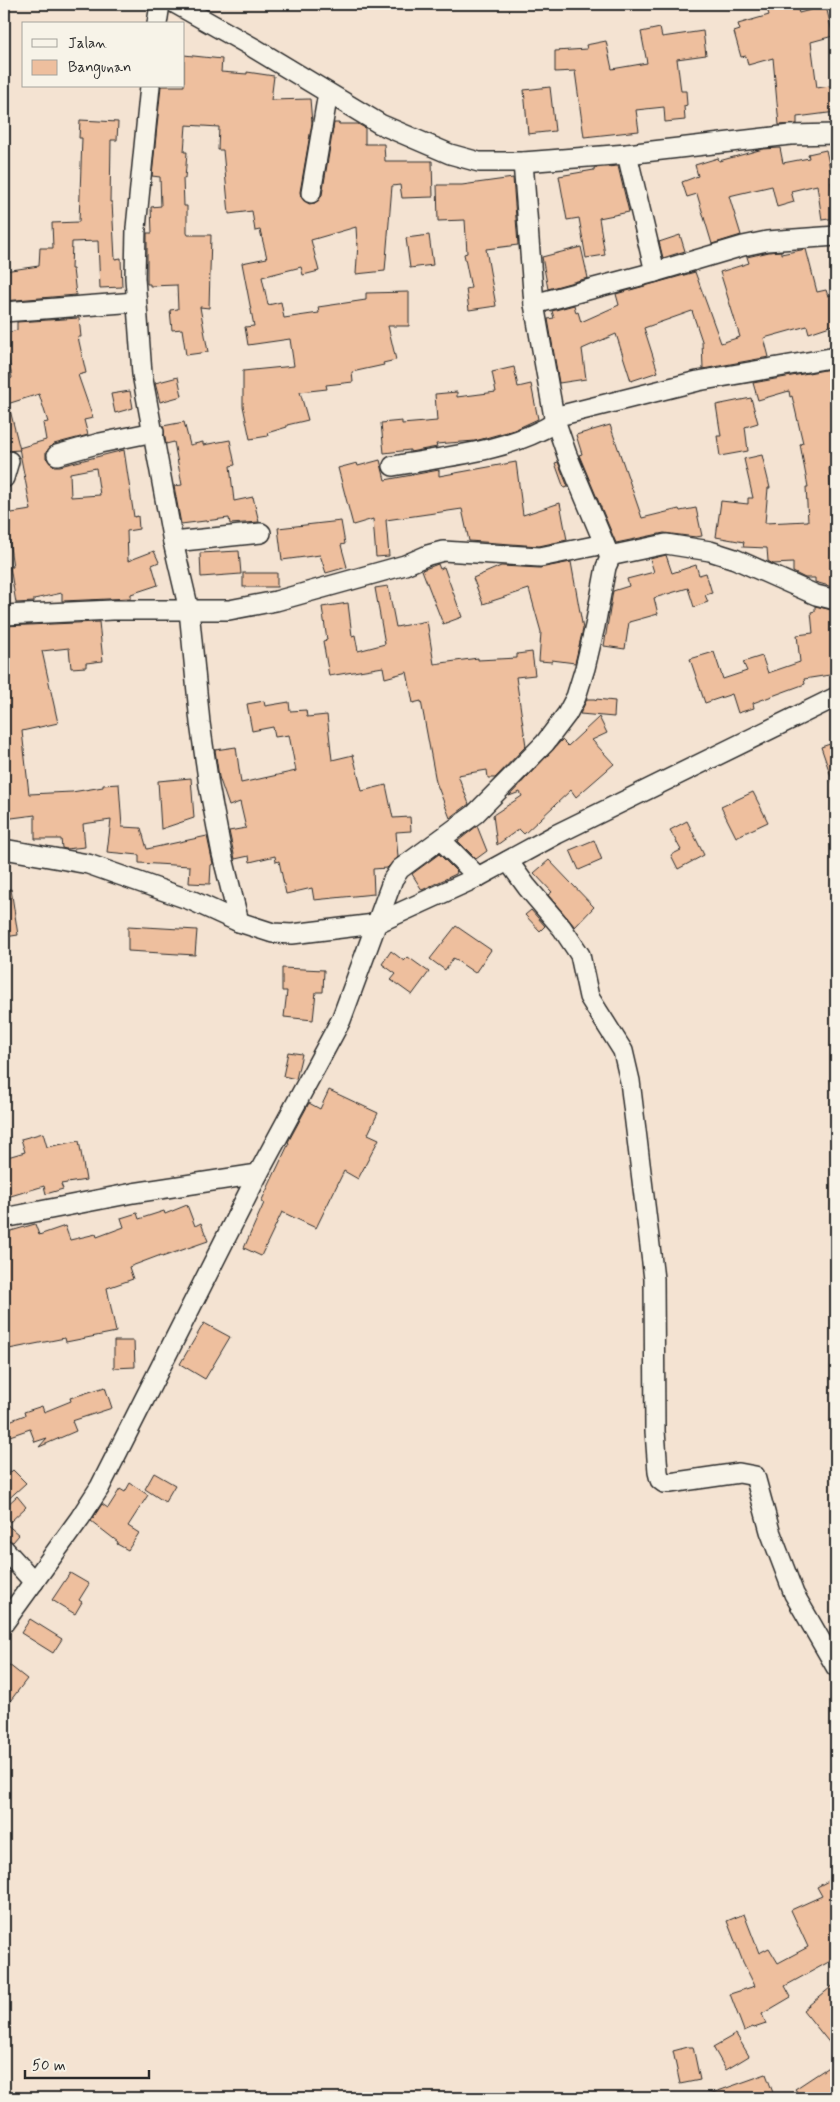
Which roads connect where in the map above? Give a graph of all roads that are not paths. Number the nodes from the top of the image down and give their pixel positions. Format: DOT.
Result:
graph roads {
  1 [pos="160,4"];
  2 [pos="176,4"];
  3 [pos="157,22"];
  4 [pos="150,88"];
  5 [pos="328,93"];
  6 [pos="836,134"];
  7 [pos="628,154"];
  8 [pos="523,162"];
  9 [pos="311,193"];
  10 [pos="836,236"];
  11 [pos="655,272"];
  12 [pos="136,302"];
  13 [pos="534,304"];
  14 [pos="4,312"];
  15 [pos="836,357"];
  16 [pos="555,420"];
  17 [pos="154,432"];
  18 [pos="56,455"];
  19 [pos="393,466"];
  20 [pos="261,533"];
  21 [pos="173,542"];
  22 [pos="607,551"];
  23 [pos="836,600"];
  24 [pos="189,610"];
  25 [pos="4,612"];
  26 [pos="836,697"];
  27 [pos="441,840"];
  28 [pos="4,849"];
  29 [pos="508,861"];
  30 [pos="478,877"];
  31 [pos="239,922"];
  32 [pos="373,933"];
  33 [pos="258,1174"];
  34 [pos="4,1218"];
  35 [pos="4,1549"];
  36 [pos="34,1582"];
  37 [pos="4,1623"];
  38 [pos="836,1667"];
  1 -- 3 [label="street"];
  2 -- 5 [label="street"];
  4 -- 12 [label="street"];
  5 -- 8 [label="street"];
  5 -- 9 [label="street"];
  6 -- 7 [label="street"];
  7 -- 8 [label="street"];
  7 -- 11 [label="street"];
  8 -- 13 [label="street"];
  10 -- 11 [label="street"];
  11 -- 13 [label="street"];
  12 -- 14 [label="street"];
  12 -- 17 [label="street"];
  13 -- 16 [label="street"];
  15 -- 16 [label="street"];
  16 -- 19 [label="street"];
  16 -- 22 [label="street"];
  17 -- 18 [label="street"];
  17 -- 21 [label="street"];
  20 -- 21 [label="street"];
  21 -- 24 [label="street"];
  22 -- 23 [label="street"];
  22 -- 24 [label="street"];
  22 -- 27 [label="street"];
  24 -- 25 [label="street"];
  24 -- 31 [label="street"];
  26 -- 29 [label="street"];
  27 -- 30 [label="street"];
  27 -- 32 [label="street"];
  28 -- 31 [label="street"];
  29 -- 30 [label="street"];
  29 -- 38 [label="street"];
  30 -- 32 [label="street"];
  31 -- 32 [label="street"];
  32 -- 33 [label="street"];
  33 -- 34 [label="street"];
  33 -- 36 [label="street"];
  35 -- 36 [label="street"];
  36 -- 37 [label="street"];
}
